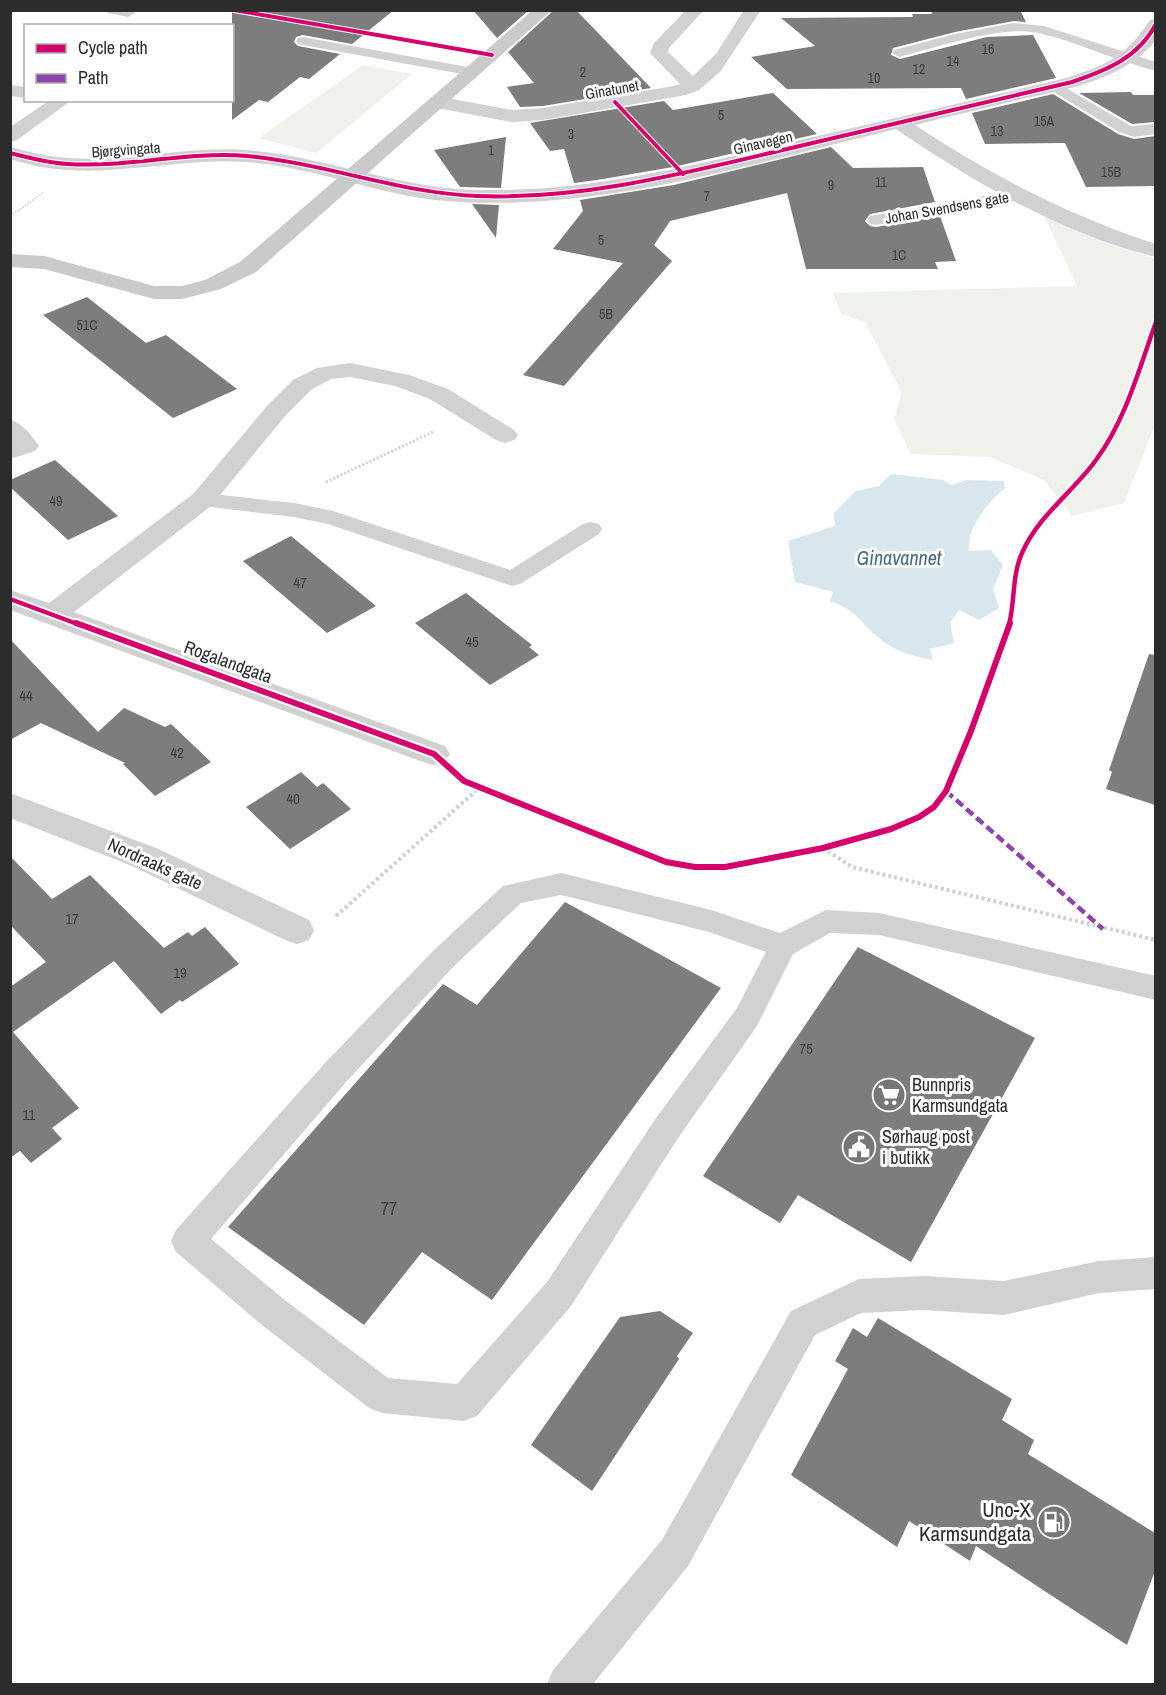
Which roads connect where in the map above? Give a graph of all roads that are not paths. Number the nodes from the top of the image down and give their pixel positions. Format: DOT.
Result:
graph roads {
  1 [pos="113,10"];
  2 [pos="544,10"];
  3 [pos="696,10"];
  4 [pos="753,10"];
  5 [pos="128,13"];
  6 [pos="1155,24"];
  7 [pos="303,41"];
  8 [pos="899,53"];
  9 [pos="1126,58"];
  10 [pos="1155,66"];
  11 [pos="473,72"];
  12 [pos="693,86"];
  13 [pos="1054,86"];
  14 [pos="60,102"];
  15 [pos="437,102"];
  16 [pos="900,123"];
  17 [pos="1155,129"];
  18 [pos="10,136"];
  19 [pos="10,153"];
  20 [pos="350,177"];
  21 [pos="1017,195"];
  22 [pos="876,220"];
  23 [pos="1155,251"];
  24 [pos="10,260"];
  25 [pos="10,427"];
  26 [pos="505,435"];
  27 [pos="10,452"];
  28 [pos="202,500"];
  29 [pos="591,529"];
  30 [pos="10,599"];
  31 [pos="53,614"];
  32 [pos="434,754"];
  33 [pos="10,806"];
  34 [pos="297,930"];
  35 [pos="783,946"];
  36 [pos="1155,988"];
  37 [pos="1155,1274"];
  38 [pos="567,1684"];
  1 -- 5 [label="lane"];
  2 -- 11 [label="street"];
  3 -- 12 [label="street"];
  4 -- 12 [label="street, Ginatunet"];
  6 -- 9 [label="street, Ginavegen"];
  7 -- 11 [label="lane"];
  8 -- 9 [label="lane"];
  9 -- 10 [label="lane"];
  9 -- 13 [label="street, Ginavegen"];
  11 -- 15 [label="street"];
  12 -- 15 [label="street, Ginatunet"];
  13 -- 16 [label="street, Ginavegen"];
  13 -- 17 [label="lane"];
  14 -- 18 [label="street"];
  15 -- 20 [label="street"];
  16 -- 20 [label="street, Ginavegen"];
  16 -- 21 [label="street, Johan Svendsens gate"];
  19 -- 20 [label="street, Bjørgvingata"];
  20 -- 24 [label="street"];
  21 -- 22 [label="lane, Johan Svendsens gate"];
  21 -- 23 [label="street, Johan Svendsens gate"];
  25 -- 27 [label="street"];
  26 -- 28 [label="street"];
  28 -- 29 [label="lane"];
  28 -- 31 [label="street"];
  30 -- 31 [label="street, Rogalandgata"];
  31 -- 32 [label="street, Rogalandgata"];
  33 -- 34 [label="street, Nordraaks gate"];
  35 -- 35 [label="lane"];
  35 -- 36 [label="lane"];
  37 -- 38 [label="lane"];
}
